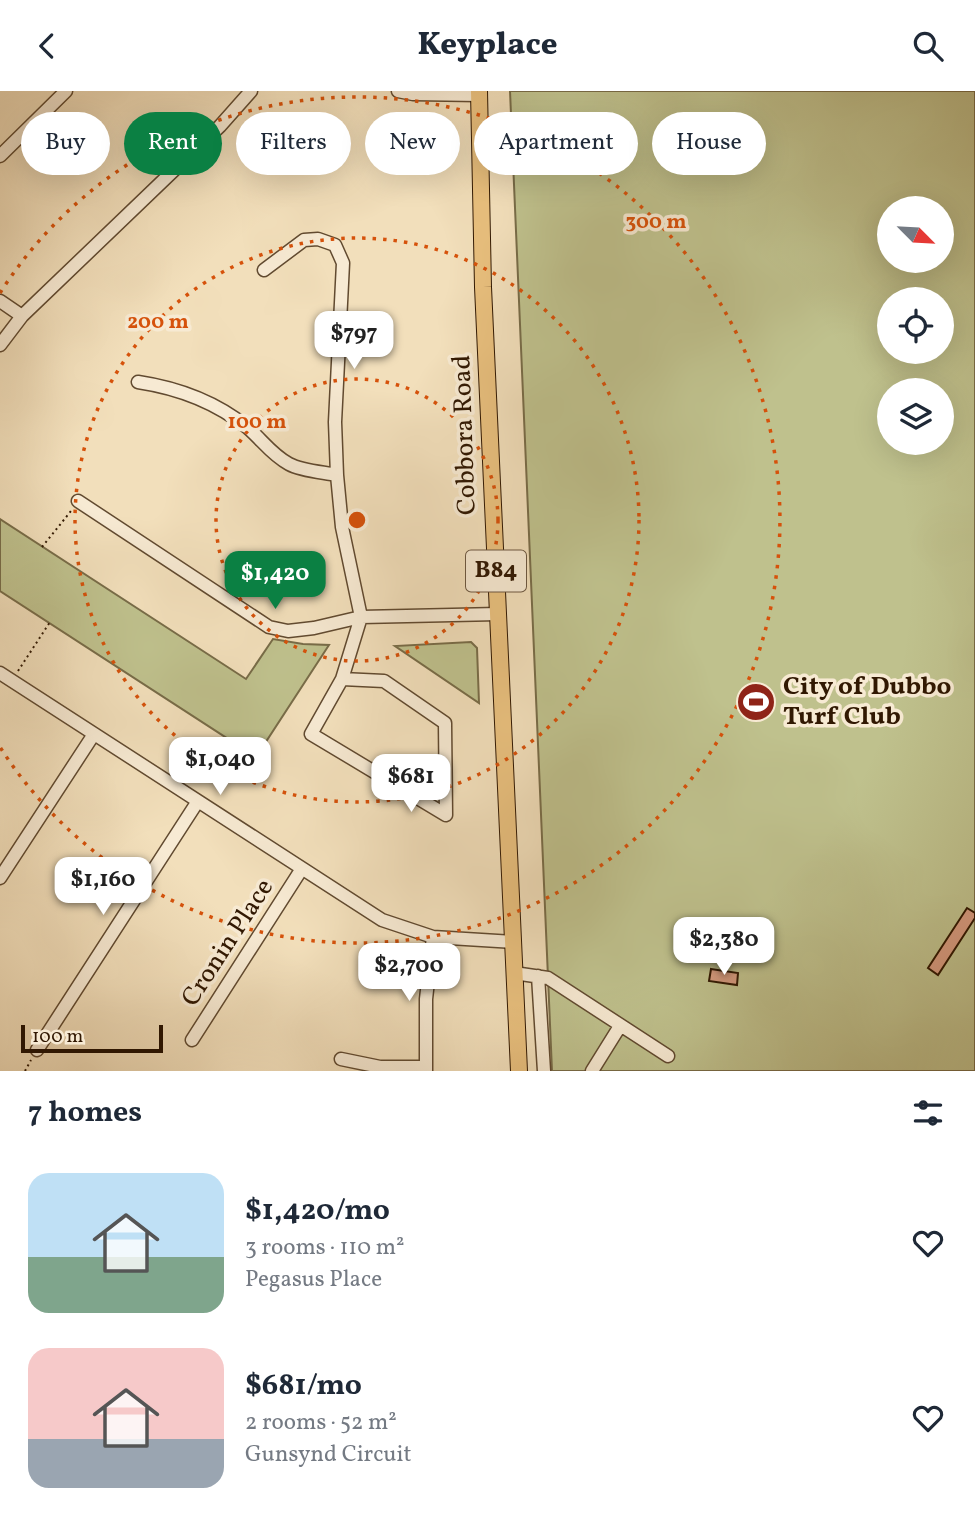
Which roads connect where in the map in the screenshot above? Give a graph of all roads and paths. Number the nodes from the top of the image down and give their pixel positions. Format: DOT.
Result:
graph roads {
  1 [pos="66,91"];
  2 [pos="251,91"];
  3 [pos="398,91"];
  4 [pos="479,93"];
  5 [pos="2,151"];
  6 [pos="264,270"];
  7 [pos="0,300"];
  8 [pos="22,316"];
  9 [pos="0,345"];
  10 [pos="138,382"];
  11 [pos="337,475"];
  12 [pos="78,501"];
  13 [pos="42,547"];
  14 [pos="498,614"];
  15 [pos="360,617"];
  16 [pos="50,622"];
  17 [pos="6,677"];
  18 [pos="342,679"];
  19 [pos="94,734"];
  20 [pos="198,801"];
  21 [pos="302,870"];
  22 [pos="0,879"];
  23 [pos="433,937"];
  24 [pos="513,942"];
  25 [pos="514,973"];
  26 [pos="538,976"];
  27 [pos="620,1026"];
  28 [pos="192,1040"];
  29 [pos="37,1050"];
  30 [pos="668,1056"];
  31 [pos="341,1059"];
  32 [pos="426,1069"];
  33 [pos="25,1071"];
  34 [pos="519,1071"];
  35 [pos="544,1071"];
  36 [pos="592,1071"];
  1 -- 5 [label="street"];
  2 -- 8 [label="street"];
  3 -- 4 [label="street"];
  4 -- 14 [label="main road, Cobbora Road / B84"];
  6 -- 11 [label="street"];
  7 -- 8 [label="street"];
  8 -- 9 [label="street"];
  10 -- 11 [label="street"];
  11 -- 15 [label="street"];
  12 -- 13 [label="path"];
  12 -- 15 [label="street"];
  14 -- 15 [label="street"];
  14 -- 24 [label="main road, Cobbora Road / B84"];
  15 -- 18 [label="street"];
  16 -- 17 [label="path"];
  17 -- 19 [label="street"];
  18 -- 18 [label="street"];
  19 -- 20 [label="street"];
  19 -- 22 [label="street"];
  20 -- 21 [label="street"];
  20 -- 29 [label="street"];
  21 -- 23 [label="street"];
  21 -- 28 [label="street, Cronin Place"];
  23 -- 24 [label="street"];
  23 -- 32 [label="street"];
  24 -- 25 [label="main road, Cobbora Road / B84"];
  25 -- 26 [label="street"];
  25 -- 34 [label="main road, Cobbora Road / B84"];
  26 -- 27 [label="street"];
  26 -- 35 [label="street"];
  27 -- 30 [label="street"];
  27 -- 36 [label="street"];
  29 -- 33 [label="path"];
  31 -- 32 [label="street"];
}
